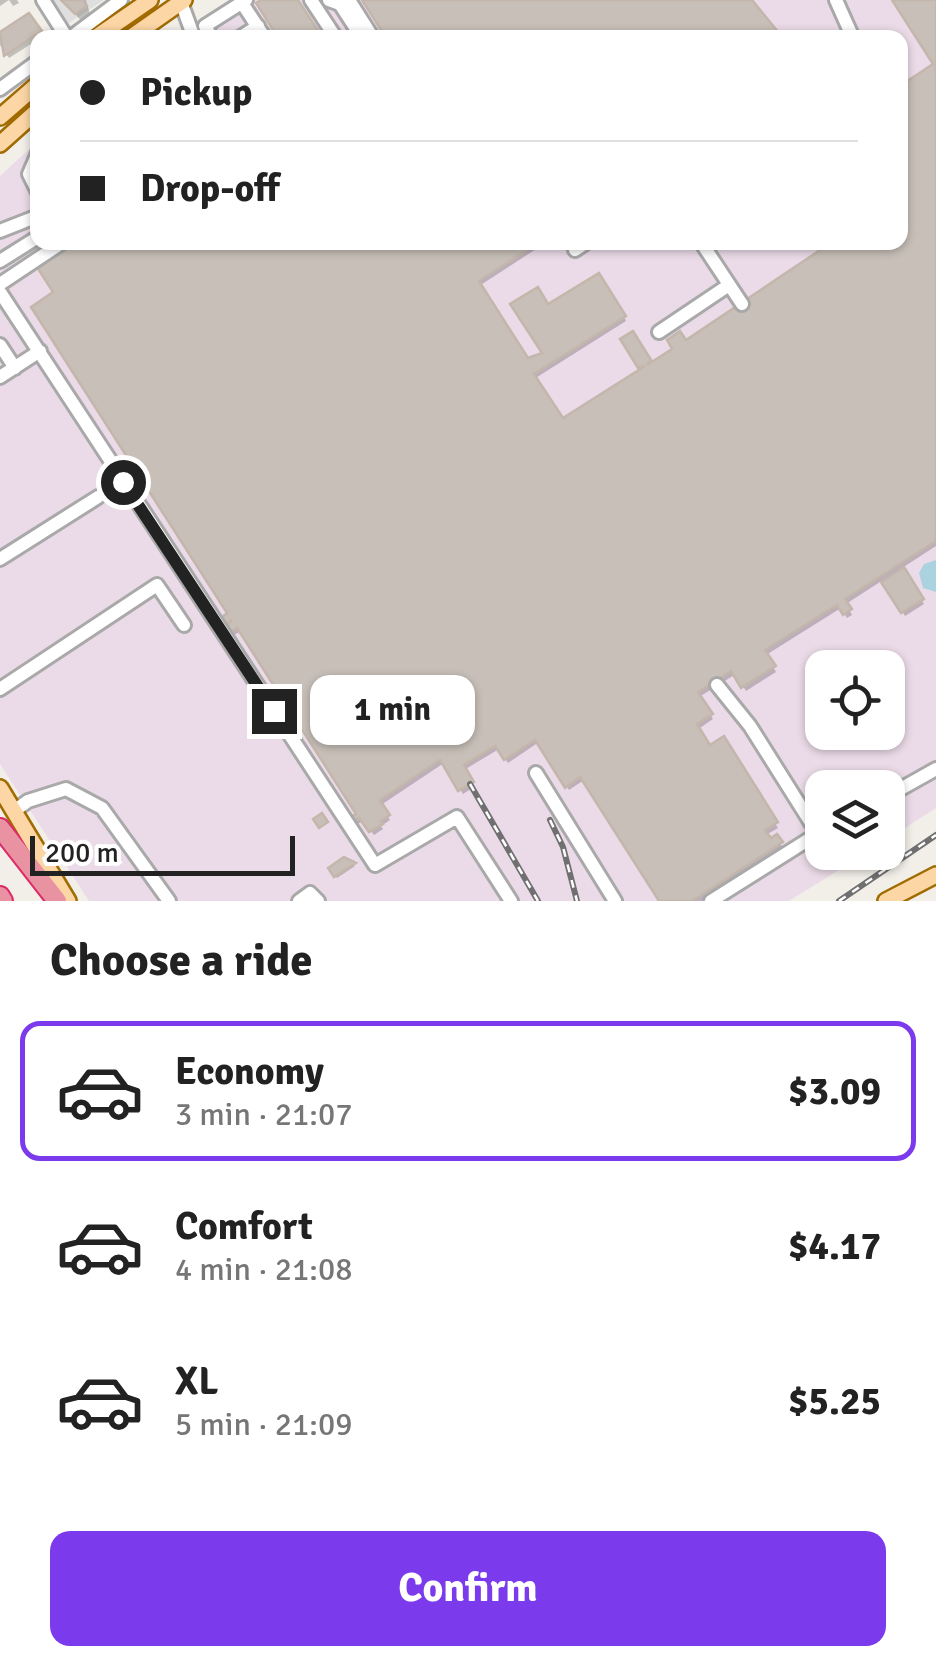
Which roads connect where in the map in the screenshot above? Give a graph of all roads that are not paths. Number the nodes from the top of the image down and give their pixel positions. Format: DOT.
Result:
graph roads {
  1 [pos="43,0"];
  2 [pos="150,0"];
  3 [pos="311,0"];
  4 [pos="329,0"];
  5 [pos="349,0"];
  6 [pos="836,0"];
  7 [pos="114,1"];
  8 [pos="183,1"];
  9 [pos="244,1"];
  10 [pos="63,30"];
  11 [pos="94,30"];
  12 [pos="98,30"];
  13 [pos="144,30"];
  14 [pos="192,30"];
  15 [pos="207,30"];
  16 [pos="260,30"];
  17 [pos="331,30"];
  18 [pos="357,30"];
  19 [pos="368,30"];
  20 [pos="849,30"];
  21 [pos="30,67"];
  22 [pos="0,90"];
  23 [pos="30,90"];
  24 [pos="0,117"];
  25 [pos="30,117"];
  26 [pos="0,144"];
  27 [pos="30,219"];
  28 [pos="0,231"];
  29 [pos="30,242"];
  30 [pos="51,250"];
  31 [pos="707,250"];
  32 [pos="0,261"];
  33 [pos="0,284"];
  34 [pos="729,285"];
  35 [pos="0,292"];
  36 [pos="742,304"];
  37 [pos="659,332"];
  38 [pos="0,345"];
  39 [pos="40,351"];
  40 [pos="14,368"];
  41 [pos="0,377"];
  42 [pos="98,497"];
  43 [pos="0,559"];
  44 [pos="184,625"];
  45 [pos="716,685"];
  46 [pos="0,689"];
  47 [pos="936,769"];
  48 [pos="536,773"];
  49 [pos="905,786"];
  50 [pos="0,788"];
  51 [pos="805,810"];
  52 [pos="14,812"];
  53 [pos="0,828"];
  54 [pos="805,841"];
  55 [pos="936,876"];
  56 [pos="912,898"];
  57 [pos="57,901"];
  58 [pos="68,901"];
  59 [pos="168,901"];
  60 [pos="299,901"];
  61 [pos="318,901"];
  62 [pos="510,901"];
  63 [pos="615,901"];
  64 [pos="711,901"];
  65 [pos="886,901"];
  1 -- 10 [label="lane"];
  2 -- 12 [label="main road"];
  3 -- 17 [label="lane"];
  4 -- 18 [label="lane"];
  5 -- 19 [label="lane"];
  6 -- 20 [label="lane"];
  7 -- 11 [label="lane"];
  8 -- 13 [label="main road"];
  8 -- 14 [label="lane"];
  9 -- 15 [label="lane"];
  9 -- 16 [label="lane"];
  21 -- 22 [label="lane"];
  23 -- 24 [label="main road"];
  25 -- 26 [label="main road"];
  27 -- 28 [label="lane"];
  29 -- 32 [label="lane"];
  30 -- 33 [label="lane"];
  31 -- 34 [label="lane"];
  34 -- 36 [label="lane"];
  34 -- 37 [label="lane"];
  35 -- 39 [label="lane"];
  38 -- 40 [label="lane"];
  39 -- 40 [label="lane"];
  39 -- 62 [label="lane"];
  40 -- 41 [label="lane"];
  42 -- 43 [label="lane"];
  44 -- 46 [label="lane"];
  45 -- 51 [label="lane"];
  47 -- 49 [label="lane"];
  48 -- 63 [label="lane"];
  50 -- 52 [label="main road"];
  52 -- 58 [label="main road"];
  52 -- 59 [label="lane"];
  53 -- 57 [label="highway"];
  54 -- 64 [label="lane"];
  55 -- 56 [label="main road"];
  56 -- 65 [label="main road"];
  60 -- 61 [label="lane"];
}
